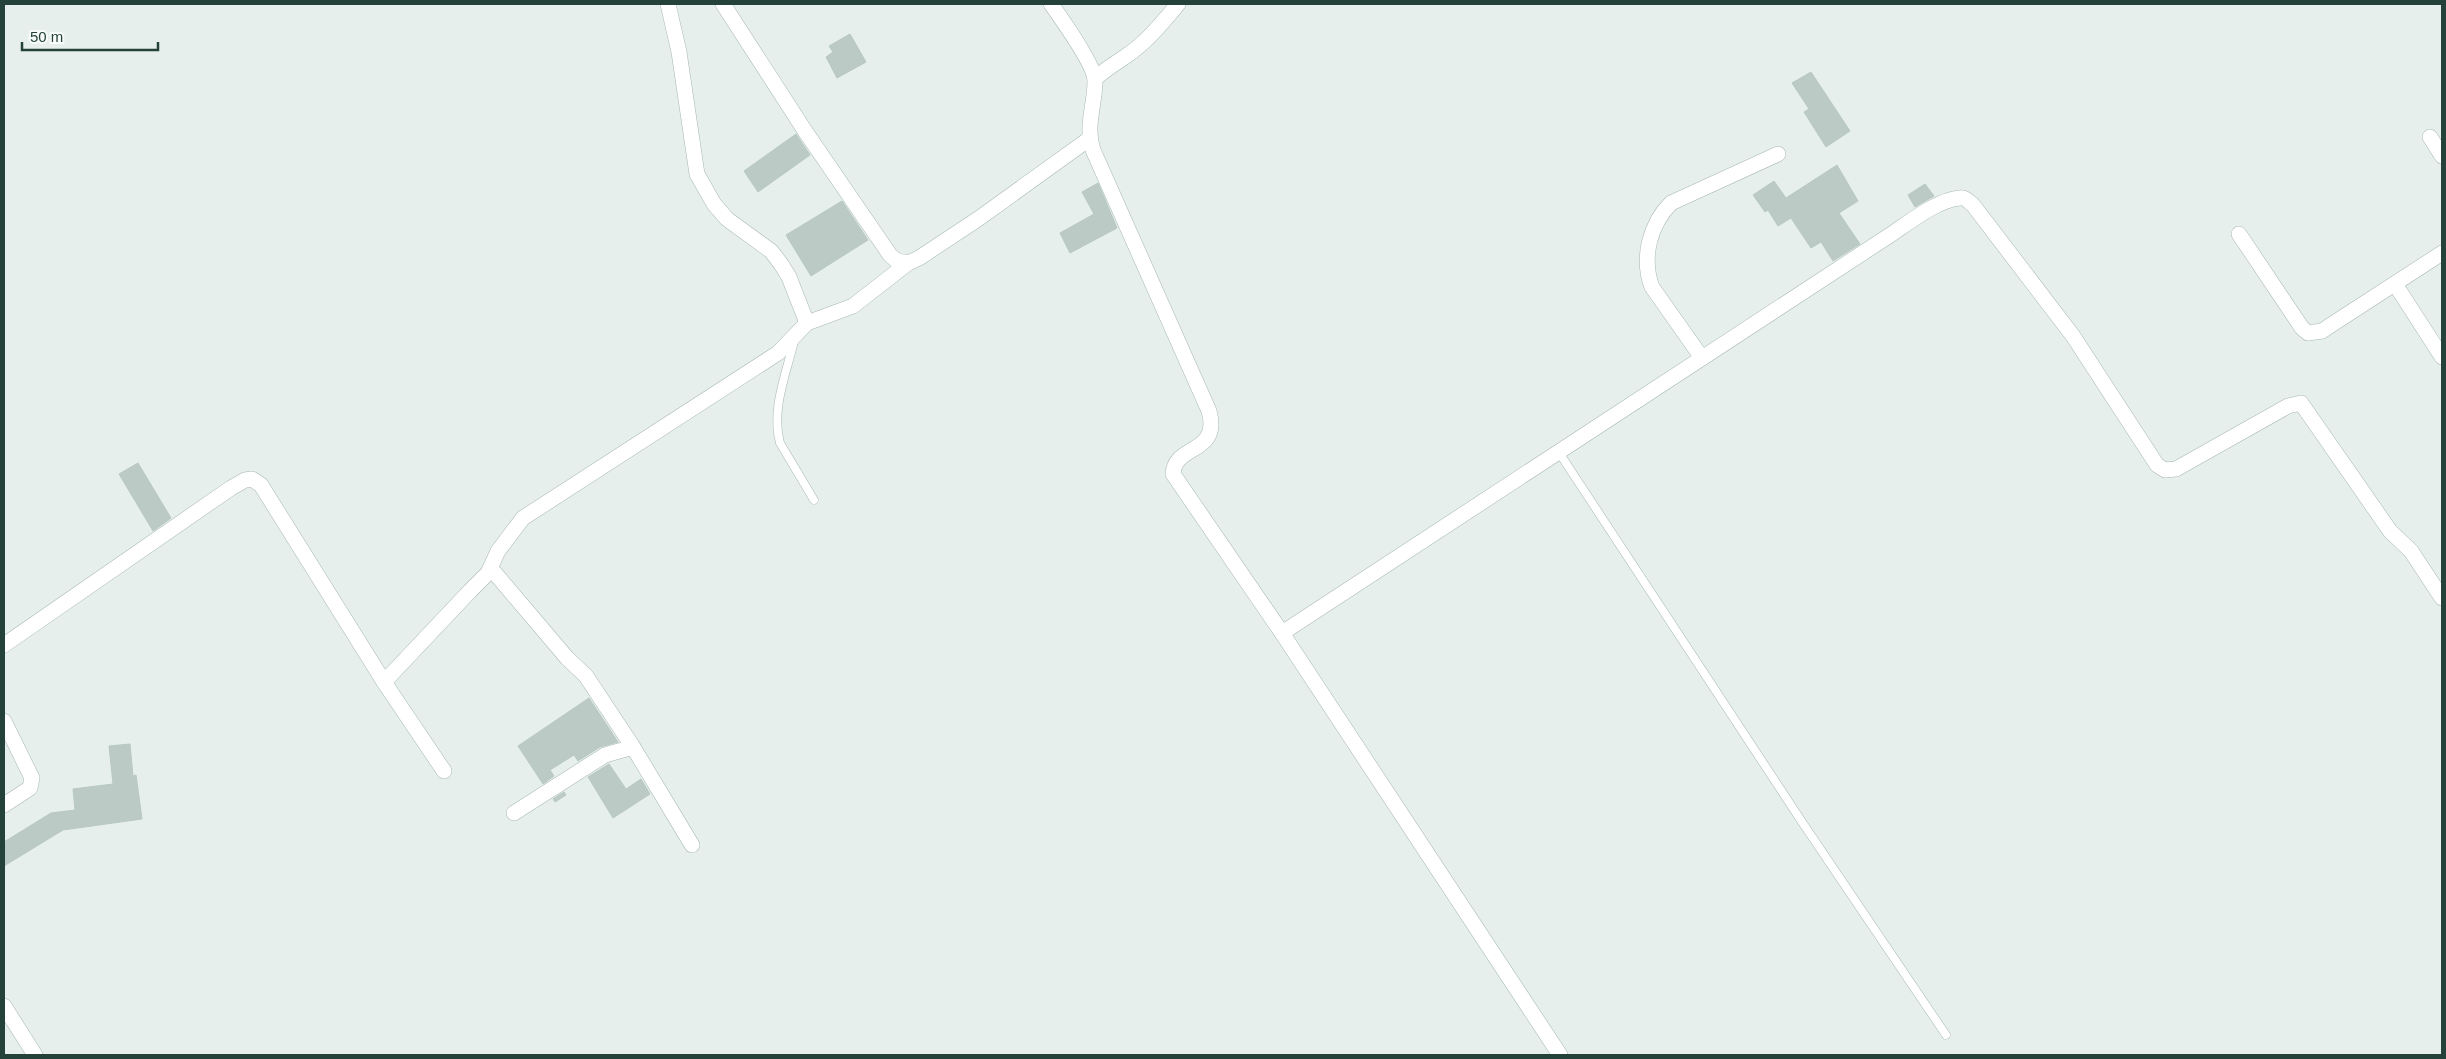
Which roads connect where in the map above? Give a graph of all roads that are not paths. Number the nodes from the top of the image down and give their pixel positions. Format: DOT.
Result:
graph roads {
  1 [pos="668,4"];
  2 [pos="723,4"];
  3 [pos="1051,4"];
  4 [pos="1178,4"];
  5 [pos="1095,79"];
  6 [pos="2430,136"];
  7 [pos="1089,139"];
  8 [pos="1778,154"];
  9 [pos="2442,156"];
  10 [pos="2239,234"];
  11 [pos="2442,253"];
  12 [pos="908,263"];
  13 [pos="2395,284"];
  14 [pos="807,323"];
  15 [pos="795,336"];
  16 [pos="2442,356"];
  17 [pos="1702,358"];
  18 [pos="1558,451"];
  19 [pos="814,500"];
  20 [pos="488,573"];
  21 [pos="2442,598"];
  22 [pos="1282,633"];
  23 [pos="4,645"];
  24 [pos="384,682"];
  25 [pos="4,721"];
  26 [pos="633,747"];
  27 [pos="444,771"];
  28 [pos="4,806"];
  29 [pos="514,813"];
  30 [pos="692,846"];
  31 [pos="4,1006"];
  32 [pos="1946,1035"];
  33 [pos="35,1055"];
  34 [pos="1560,1055"];
  1 -- 14 [label="street"];
  2 -- 12 [label="street"];
  3 -- 5 [label="street"];
  4 -- 5 [label="street"];
  5 -- 7 [label="street"];
  6 -- 9 [label="street"];
  7 -- 12 [label="street"];
  7 -- 22 [label="street"];
  8 -- 17 [label="street"];
  10 -- 13 [label="street"];
  11 -- 13 [label="street"];
  12 -- 14 [label="street"];
  13 -- 16 [label="street"];
  14 -- 15 [label="street"];
  15 -- 19 [label="lane"];
  15 -- 20 [label="street"];
  17 -- 18 [label="street"];
  17 -- 21 [label="street"];
  18 -- 22 [label="street"];
  18 -- 32 [label="lane"];
  20 -- 24 [label="street"];
  20 -- 26 [label="street"];
  22 -- 34 [label="street"];
  23 -- 24 [label="street"];
  24 -- 27 [label="street"];
  25 -- 28 [label="street"];
  26 -- 29 [label="street"];
  26 -- 30 [label="street"];
  31 -- 33 [label="street"];
}
